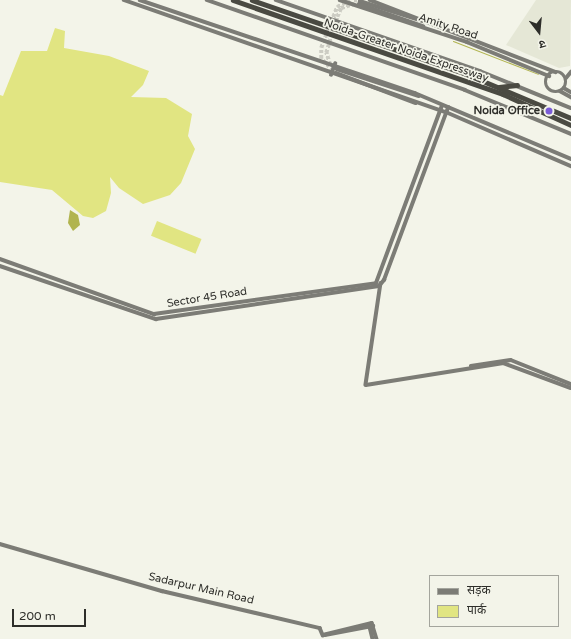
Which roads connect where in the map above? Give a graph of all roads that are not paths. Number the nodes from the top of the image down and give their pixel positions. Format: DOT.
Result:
graph roads {
  1 [pos="124,0"];
  2 [pos="140,0"];
  3 [pos="207,0"];
  4 [pos="233,0"];
  5 [pos="252,0"];
  6 [pos="276,0"];
  7 [pos="340,0"];
  8 [pos="370,0"];
  9 [pos="360,2"];
  10 [pos="449,29"];
  11 [pos="444,35"];
  12 [pos="335,64"];
  13 [pos="556,72"];
  14 [pos="571,72"];
  15 [pos="331,75"];
  16 [pos="548,76"];
  17 [pos="566,80"];
  18 [pos="571,80"];
  19 [pos="517,86"];
  20 [pos="499,87"];
  21 [pos="548,87"];
  22 [pos="564,88"];
  23 [pos="553,91"];
  24 [pos="560,91"];
  25 [pos="571,92"];
  26 [pos="422,96"];
  27 [pos="542,96"];
  28 [pos="571,97"];
  29 [pos="549,98"];
  30 [pos="419,105"];
  31 [pos="442,106"];
  32 [pos="448,108"];
  33 [pos="571,108"];
  34 [pos="441,111"];
  35 [pos="446,112"];
  36 [pos="571,118"];
  37 [pos="571,125"];
  38 [pos="571,134"];
  39 [pos="571,159"];
  40 [pos="571,166"];
  41 [pos="0,260"];
  42 [pos="0,266"];
  43 [pos="377,283"];
  44 [pos="382,284"];
  45 [pos="467,367"];
  46 [pos="571,384"];
  47 [pos="571,388"];
  48 [pos="0,544"];
  49 [pos="372,626"];
  50 [pos="373,639"];
  51 [pos="377,639"];
  1 -- 15 [label="street"];
  2 -- 12 [label="street"];
  3 -- 38 [label="street"];
  4 -- 37 [label="highway, Noida-Greater Noida Expressway"];
  5 -- 20 [label="highway, Noida-Greater Noida Expressway"];
  6 -- 19 [label="street"];
  7 -- 11 [label="street, Amity Road"];
  8 -- 10 [label="street, Amity Road"];
  9 -- 10 [label="street"];
  9 -- 11 [label="street"];
  10 -- 13 [label="street, Amity Road"];
  11 -- 16 [label="street, Amity Road"];
  12 -- 15 [label="street"];
  12 -- 26 [label="street"];
  13 -- 16 [label="street"];
  13 -- 17 [label="street"];
  14 -- 17 [label="street"];
  15 -- 30 [label="street"];
  16 -- 21 [label="street"];
  17 -- 18 [label="street"];
  17 -- 22 [label="street"];
  19 -- 20 [label="highway"];
  19 -- 27 [label="street"];
  20 -- 36 [label="highway, Noida-Greater Noida Expressway"];
  21 -- 23 [label="street"];
  21 -- 27 [label="street"];
  22 -- 24 [label="street"];
  22 -- 25 [label="street"];
  23 -- 24 [label="street"];
  23 -- 29 [label="street"];
  24 -- 28 [label="street"];
  26 -- 30 [label="street"];
  26 -- 31 [label="street"];
  27 -- 29 [label="street"];
  29 -- 33 [label="street"];
  30 -- 34 [label="street"];
  31 -- 32 [label="street"];
  31 -- 34 [label="street"];
  32 -- 35 [label="street"];
  32 -- 39 [label="street"];
  34 -- 35 [label="street"];
  34 -- 43 [label="street"];
  35 -- 40 [label="street"];
  35 -- 44 [label="street"];
  41 -- 43 [label="street, Sector 45 Road"];
  42 -- 43 [label="street, Sector 45 Road"];
  43 -- 44 [label="street"];
  44 -- 45 [label="street"];
  45 -- 46 [label="street"];
  45 -- 47 [label="street"];
  48 -- 49 [label="street, Sadarpur Main Road"];
  49 -- 50 [label="street"];
  49 -- 51 [label="street"];
}
